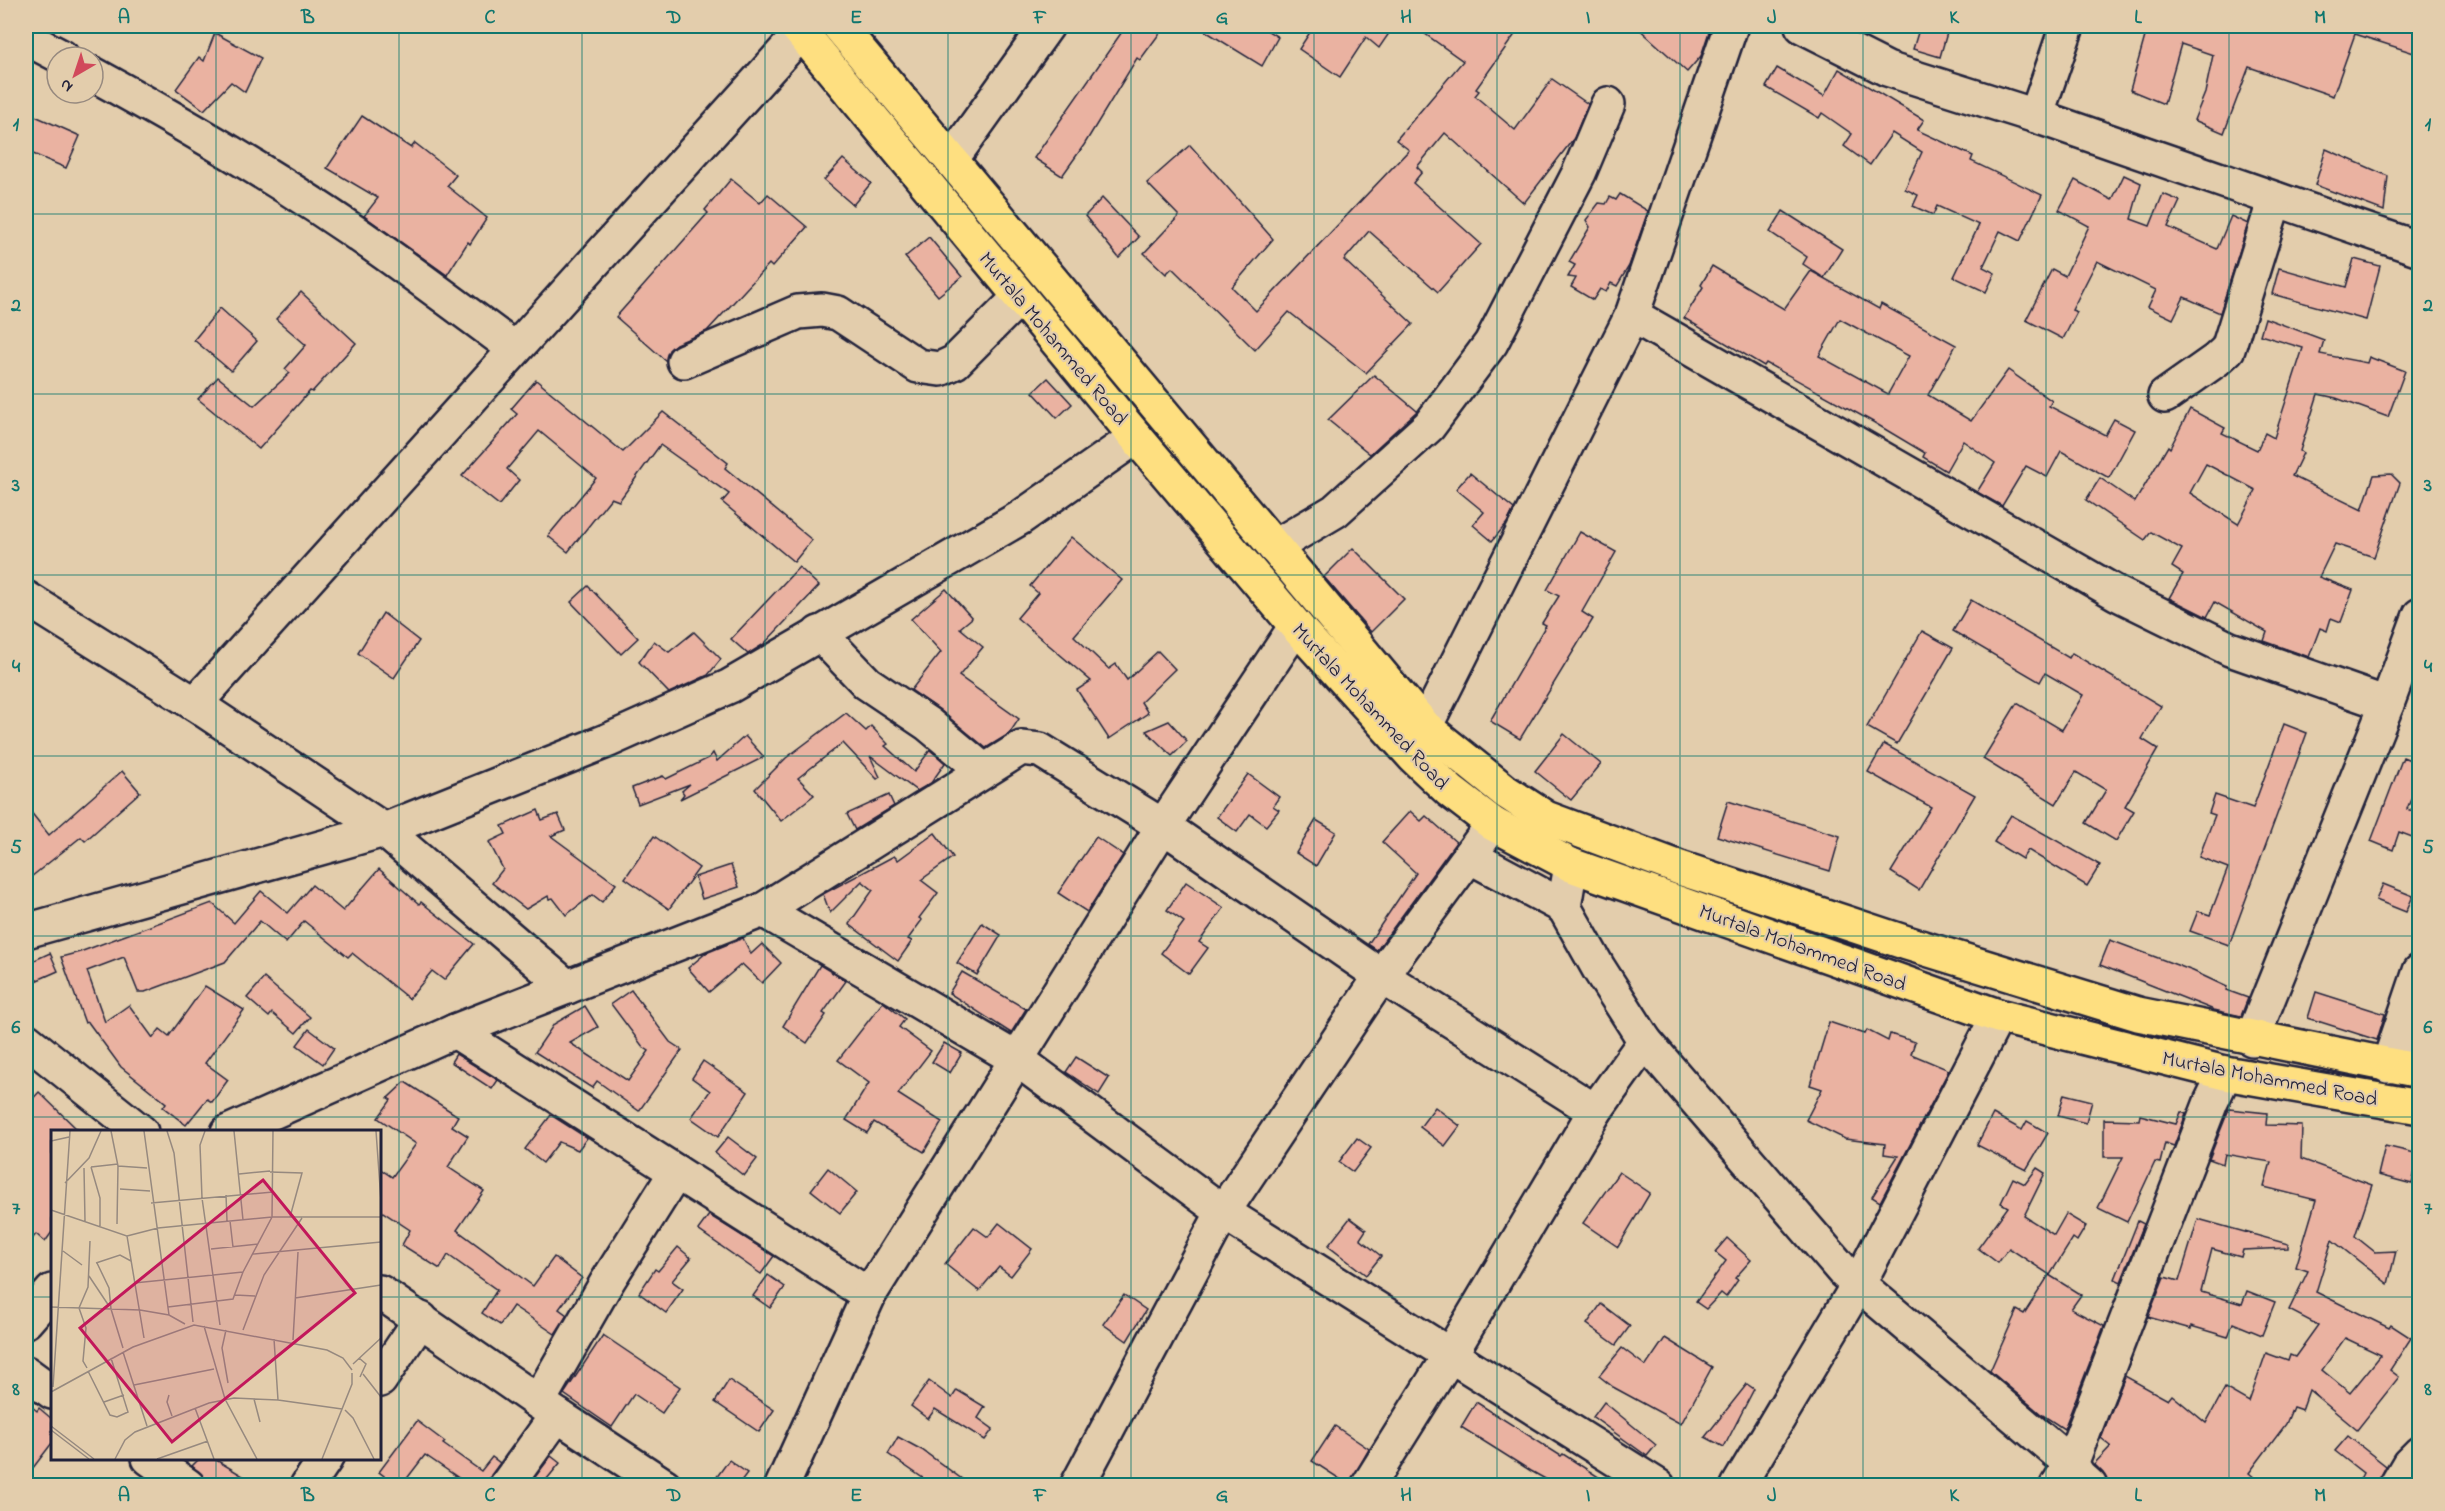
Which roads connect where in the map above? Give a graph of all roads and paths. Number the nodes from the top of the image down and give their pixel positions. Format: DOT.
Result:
graph roads {
  1 [pos="839,26"];
  2 [pos="1047,26"];
  3 [pos="1731,26"];
  4 [pos="1802,26"];
  5 [pos="2067,26"];
  6 [pos="799,29"];
  7 [pos="26,38"];
  8 [pos="45,48"];
  9 [pos="105,81"];
  10 [pos="1608,105"];
  11 [pos="2036,116"];
  12 [pos="951,160"];
  13 [pos="2275,199"];
  14 [pos="2420,249"];
  15 [pos="1020,297"];
  16 [pos="1632,315"];
  17 [pos="515,349"];
  18 [pos="684,361"];
  19 [pos="2165,396"];
  20 [pos="1136,437"];
  21 [pos="1274,547"];
  22 [pos="26,598"];
  23 [pos="2420,615"];
  24 [pos="1296,626"];
  25 [pos="819,633"];
  26 [pos="1373,689"];
  27 [pos="195,704"];
  28 [pos="2387,704"];
  29 [pos="1425,727"];
  30 [pos="983,770"];
  31 [pos="1493,824"];
  32 [pos="1163,826"];
  33 [pos="384,830"];
  34 [pos="1471,857"];
  35 [pos="1571,865"];
  36 [pos="1564,907"];
  37 [pos="763,910"];
  38 [pos="26,931"];
  39 [pos="2420,972"];
  40 [pos="1380,976"];
  41 [pos="567,987"];
  42 [pos="1998,1016"];
  43 [pos="455,1031"];
  44 [pos="2252,1039"];
  45 [pos="26,1040"];
  46 [pos="1645,1041"];
  47 [pos="1018,1060"];
  48 [pos="2404,1068"];
  49 [pos="2225,1073"];
  50 [pos="2420,1107"];
  51 [pos="1595,1111"];
  52 [pos="140,1130"];
  53 [pos="230,1130"];
  54 [pos="676,1172"];
  55 [pos="1223,1212"];
  56 [pos="1858,1285"];
  57 [pos="51,1292"];
  58 [pos="381,1293"];
  59 [pos="869,1295"];
  60 [pos="421,1319"];
  61 [pos="26,1321"];
  62 [pos="1449,1355"];
  63 [pos="26,1373"];
  64 [pos="381,1379"];
  65 [pos="51,1391"];
  66 [pos="547,1408"];
  67 [pos="2420,1454"];
  68 [pos="152,1460"];
  69 [pos="325,1460"];
  70 [pos="2074,1479"];
  71 [pos="188,1485"];
  72 [pos="307,1485"];
  73 [pos="506,1485"];
  74 [pos="665,1485"];
  75 [pos="782,1485"];
  76 [pos="1077,1485"];
  77 [pos="1368,1485"];
  78 [pos="1658,1485"];
  79 [pos="1738,1485"];
  80 [pos="2396,1485"];
  1 -- 12 [label="main road, Murtala Mohammed Road"];
  2 -- 12 [label="street"];
  3 -- 16 [label="street"];
  4 -- 11 [label="street"];
  5 -- 11 [label="street"];
  6 -- 15 [label="main road, Murtala Mohammed Road"];
  6 -- 17 [label="street"];
  7 -- 8 [label="street"];
  9 -- 17 [label="street"];
  10 -- 21 [label="street"];
  11 -- 13 [label="street"];
  12 -- 21 [label="main road, Murtala Mohammed Road"];
  13 -- 14 [label="street"];
  13 -- 19 [label="street"];
  15 -- 18 [label="street"];
  15 -- 20 [label="main road, Murtala Mohammed Road"];
  16 -- 28 [label="street"];
  16 -- 29 [label="street"];
  17 -- 27 [label="street"];
  20 -- 24 [label="main road, Murtala Mohammed Road"];
  20 -- 25 [label="street"];
  21 -- 26 [label="main road, Murtala Mohammed Road"];
  22 -- 27 [label="street"];
  23 -- 28 [label="street"];
  24 -- 26 [label="main road, Murtala Mohammed Road"];
  24 -- 32 [label="street"];
  25 -- 30 [label="street"];
  25 -- 33 [label="street"];
  26 -- 29 [label="main road, Murtala Mohammed Road"];
  26 -- 31 [label="main road, Murtala Mohammed Road"];
  27 -- 33 [label="street"];
  28 -- 44 [label="street"];
  29 -- 44 [label="main road, Murtala Mohammed Road"];
  30 -- 32 [label="street"];
  30 -- 37 [label="street"];
  31 -- 34 [label="street"];
  31 -- 35 [label="main road, Murtala Mohammed Road"];
  32 -- 40 [label="street"];
  32 -- 47 [label="street"];
  33 -- 38 [label="street"];
  33 -- 41 [label="street"];
  34 -- 36 [label="street"];
  34 -- 40 [label="street"];
  35 -- 36 [label="street"];
  35 -- 42 [label="main road, Murtala Mohammed Road"];
  36 -- 46 [label="street"];
  37 -- 41 [label="street"];
  37 -- 47 [label="street"];
  39 -- 48 [label="street"];
  40 -- 51 [label="street"];
  40 -- 55 [label="street"];
  41 -- 43 [label="street"];
  42 -- 49 [label="main road, Murtala Mohammed Road"];
  42 -- 56 [label="street"];
  43 -- 53 [label="street"];
  43 -- 54 [label="street"];
  44 -- 48 [label="main road, Murtala Mohammed Road"];
  45 -- 52 [label="street"];
  46 -- 51 [label="street"];
  46 -- 56 [label="street"];
  47 -- 55 [label="street"];
  47 -- 59 [label="street"];
  49 -- 50 [label="main road, Murtala Mohammed Road"];
  49 -- 70 [label="street"];
  51 -- 62 [label="street"];
  54 -- 59 [label="street"];
  54 -- 66 [label="street"];
  55 -- 62 [label="street"];
  55 -- 76 [label="street"];
  56 -- 70 [label="street"];
  56 -- 79 [label="street"];
  57 -- 61 [label="street"];
  58 -- 60 [label="street"];
  59 -- 75 [label="street"];
  60 -- 64 [label="street"];
  60 -- 66 [label="street"];
  62 -- 77 [label="street"];
  62 -- 78 [label="street"];
  63 -- 65 [label="street"];
  66 -- 73 [label="street"];
  66 -- 74 [label="street"];
  67 -- 80 [label="street"];
  68 -- 71 [label="street"];
  69 -- 72 [label="street"];
}
